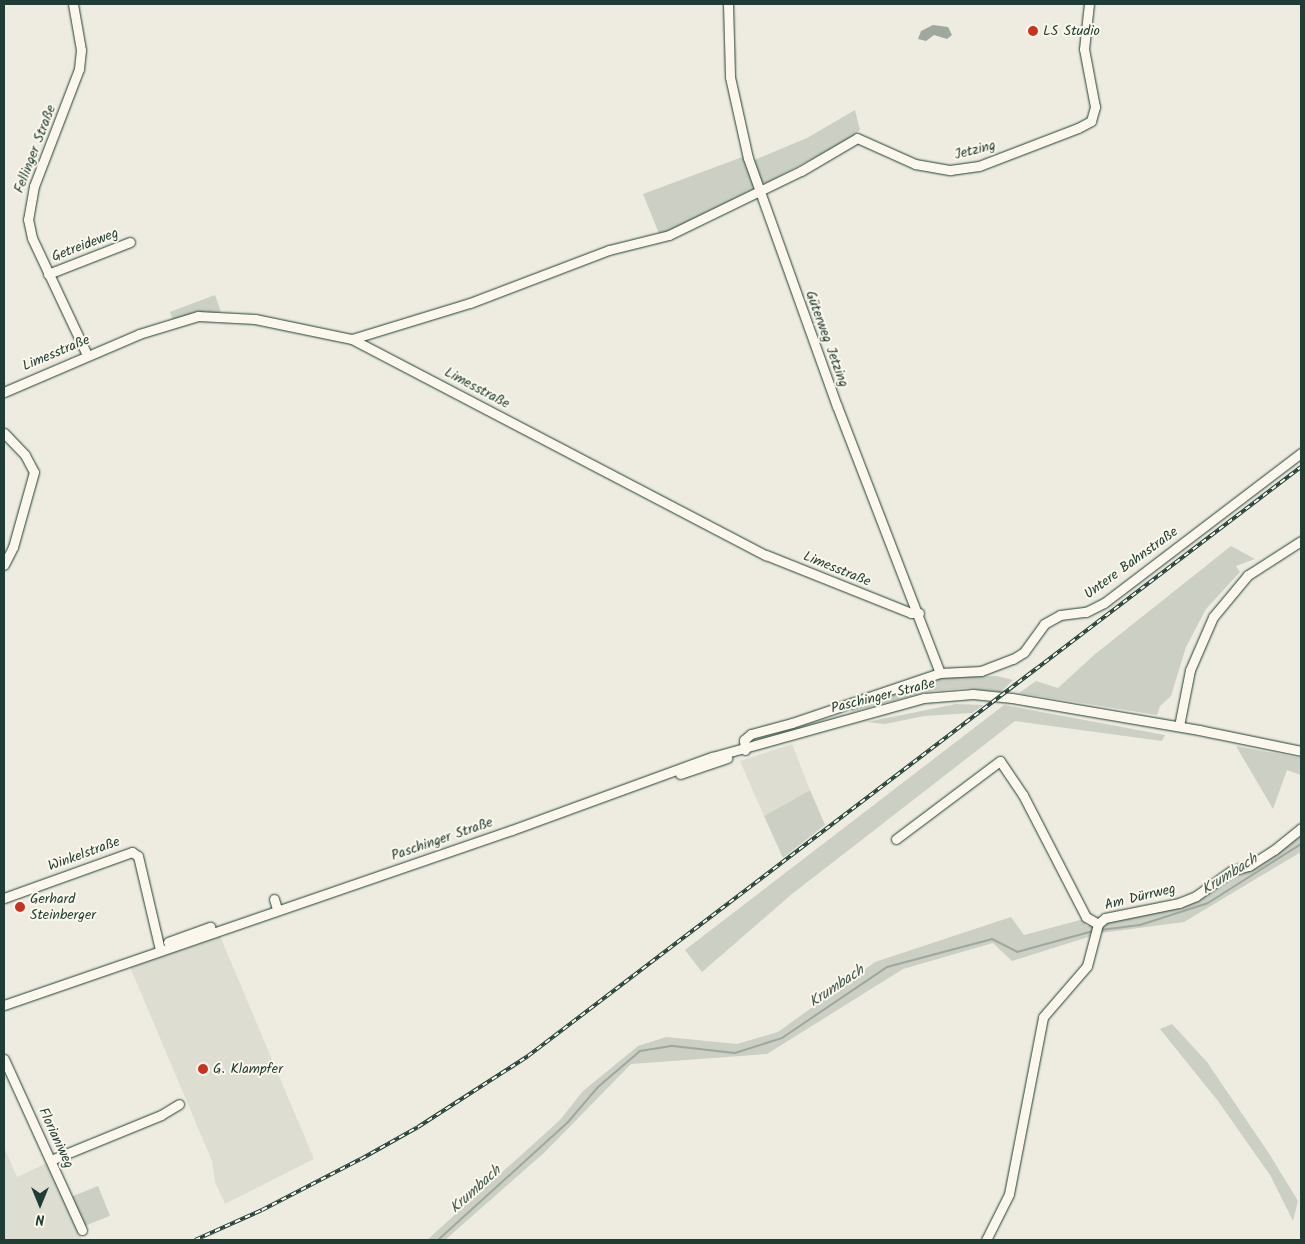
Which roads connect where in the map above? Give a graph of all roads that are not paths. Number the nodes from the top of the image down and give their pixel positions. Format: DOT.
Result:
graph roads {
  1 [pos="73,4"];
  2 [pos="728,4"];
  3 [pos="1089,4"];
  4 [pos="760,192"];
  5 [pos="130,242"];
  6 [pos="48,274"];
  7 [pos="352,339"];
  8 [pos="87,355"];
  9 [pos="4,392"];
  10 [pos="4,433"];
  11 [pos="1301,453"];
  12 [pos="1301,541"];
  13 [pos="4,565"];
  14 [pos="919,613"];
  15 [pos="940,673"];
  16 [pos="1179,726"];
  17 [pos="745,750"];
  18 [pos="1301,751"];
  19 [pos="1301,828"];
  20 [pos="896,839"];
  21 [pos="4,898"];
  22 [pos="274,899"];
  23 [pos="276,909"];
  24 [pos="1098,924"];
  25 [pos="159,948"];
  26 [pos="4,1005"];
  27 [pos="4,1059"];
  28 [pos="179,1104"];
  29 [pos="51,1160"];
  30 [pos="82,1230"];
  31 [pos="986,1240"];
  1 -- 6 [label="street, Fellinger Straße"];
  2 -- 4 [label="street, Güterweg Jetzing"];
  3 -- 4 [label="street, Jetzing"];
  4 -- 7 [label="street"];
  4 -- 14 [label="street, Güterweg Jetzing"];
  5 -- 6 [label="street, Getreideweg"];
  6 -- 8 [label="street, Fellinger Straße"];
  7 -- 8 [label="street, Limesstraße"];
  7 -- 14 [label="street, Limesstraße"];
  8 -- 9 [label="street, Limesstraße"];
  10 -- 13 [label="street"];
  11 -- 15 [label="street, Untere Bahnstraße"];
  12 -- 16 [label="street"];
  14 -- 15 [label="street, Güterweg Jetzing"];
  15 -- 17 [label="street, Untere Bahnstraße"];
  16 -- 17 [label="street, Paschinger Straße"];
  16 -- 18 [label="street, Paschinger Straße"];
  17 -- 23 [label="street, Paschinger Straße"];
  19 -- 24 [label="street, Am Dürrweg"];
  20 -- 24 [label="street"];
  21 -- 25 [label="street, Winkelstraße"];
  22 -- 23 [label="street"];
  23 -- 25 [label="street, Paschinger Straße"];
  24 -- 31 [label="street, Am Dürrweg"];
  25 -- 26 [label="street, Paschinger Straße"];
  27 -- 29 [label="street, Florianiweg"];
  28 -- 29 [label="street"];
  29 -- 30 [label="street, Florianiweg"];
}
